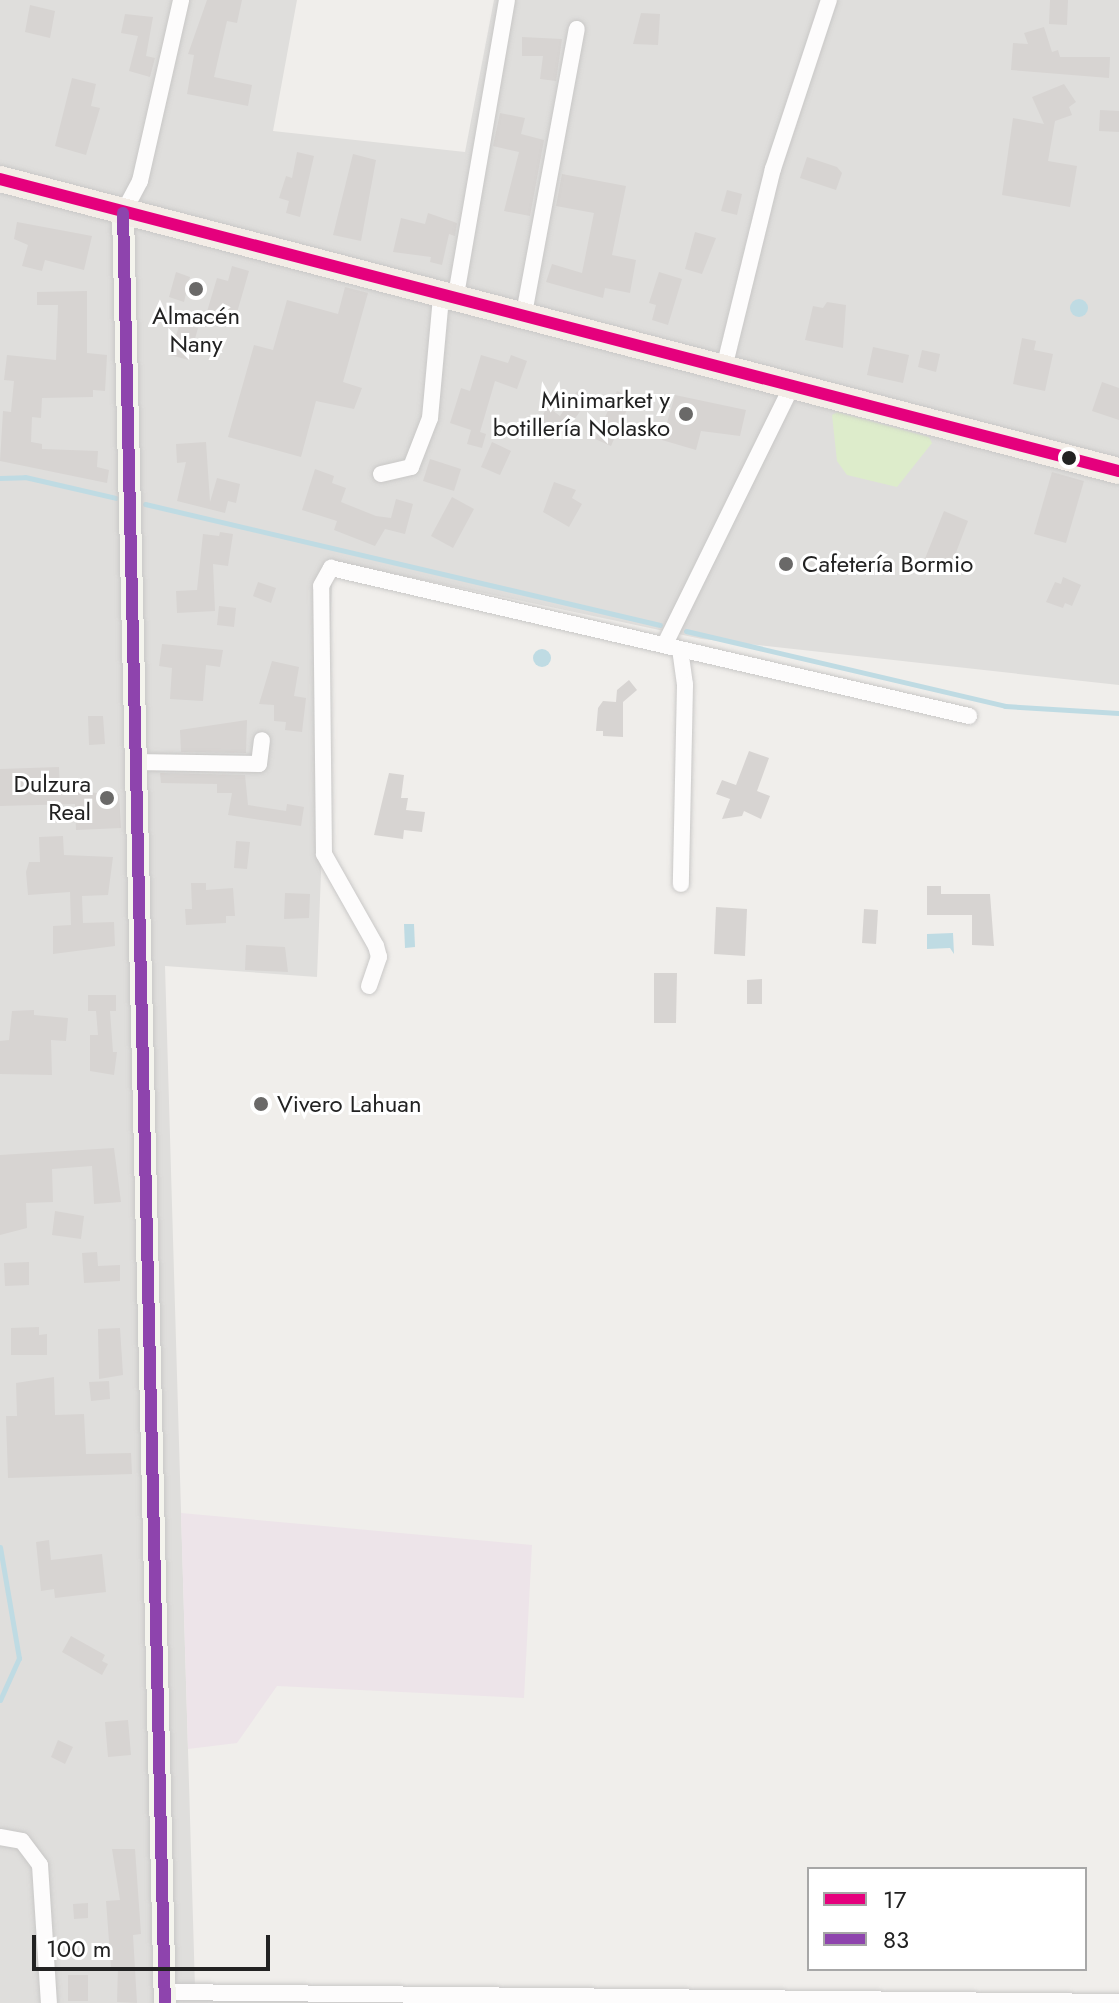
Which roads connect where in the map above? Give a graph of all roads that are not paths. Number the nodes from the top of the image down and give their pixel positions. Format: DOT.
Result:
graph roads {
  1 [pos="181,0"];
  2 [pos="507,0"];
  3 [pos="829,0"];
  4 [pos="577,29"];
  5 [pos="0,179"];
  6 [pos="123,213"];
  7 [pos="448,299"];
  8 [pos="523,319"];
  9 [pos="724,368"];
  10 [pos="792,386"];
  11 [pos="1119,471"];
  12 [pos="381,474"];
  13 [pos="672,646"];
  14 [pos="969,716"];
  15 [pos="262,740"];
  16 [pos="136,762"];
  17 [pos="681,884"];
  18 [pos="369,986"];
  19 [pos="0,1837"];
  20 [pos="164,1997"];
  21 [pos="1119,2002"];
  22 [pos="49,2003"];
  1 -- 6 [label="street"];
  2 -- 7 [label="street"];
  3 -- 9 [label="street"];
  4 -- 8 [label="street"];
  5 -- 6 [label="main road"];
  6 -- 7 [label="main road"];
  6 -- 16 [label="main road"];
  7 -- 8 [label="main road"];
  7 -- 12 [label="street"];
  8 -- 9 [label="main road"];
  9 -- 10 [label="main road"];
  10 -- 11 [label="main road"];
  10 -- 13 [label="street"];
  13 -- 14 [label="street"];
  13 -- 17 [label="street"];
  13 -- 18 [label="street"];
  15 -- 16 [label="street"];
  16 -- 20 [label="main road"];
  19 -- 22 [label="street"];
  20 -- 21 [label="street"];
}
